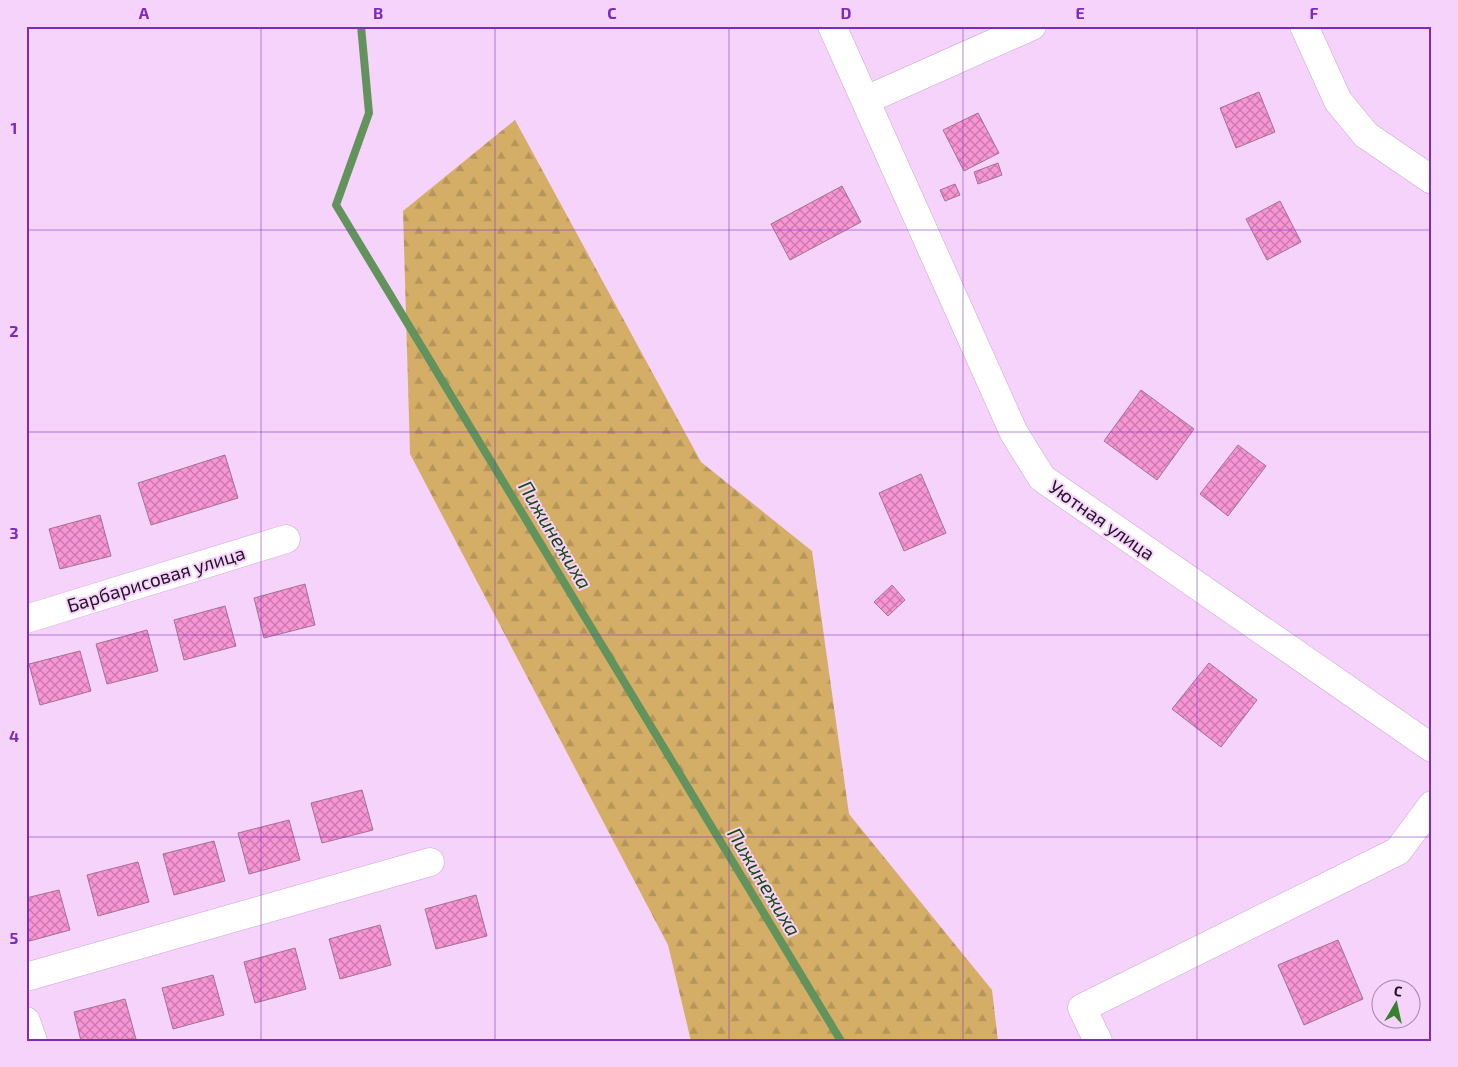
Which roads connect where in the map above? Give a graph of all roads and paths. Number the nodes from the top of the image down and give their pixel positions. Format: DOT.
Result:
graph roads {
  1 [pos="832,26"];
  2 [pos="1032,26"];
  3 [pos="1304,26"];
  4 [pos="866,100"];
  5 [pos="1432,180"];
  6 [pos="286,540"];
  7 [pos="26,619"];
  8 [pos="1432,748"];
  9 [pos="1432,805"];
  10 [pos="430,862"];
  11 [pos="26,977"];
  12 [pos="26,1021"];
  13 [pos="33,1041"];
  14 [pos="1098,1041"];
  1 -- 4 [label="street, Уютная улица"];
  2 -- 4 [label="street"];
  3 -- 5 [label="street"];
  4 -- 8 [label="street, Уютная улица"];
  6 -- 7 [label="street, Барбарисовая улица"];
  9 -- 14 [label="street"];
  10 -- 11 [label="street"];
  12 -- 13 [label="street"];
}
